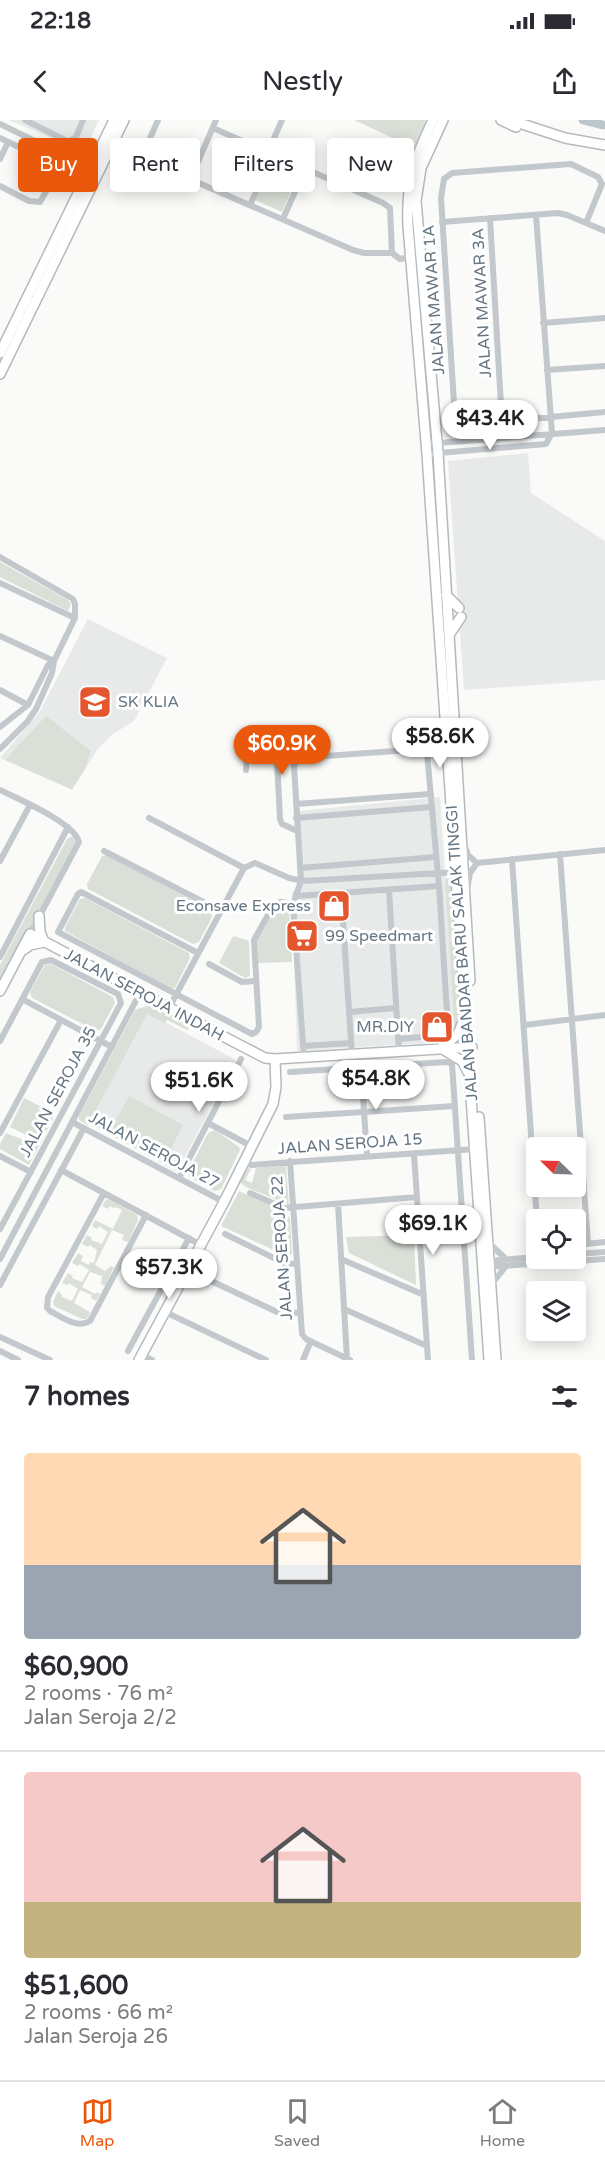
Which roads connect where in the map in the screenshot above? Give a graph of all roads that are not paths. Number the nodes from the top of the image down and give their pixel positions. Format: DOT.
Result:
graph roads {
  1 [pos="25,120"];
  2 [pos="83,120"];
  3 [pos="114,120"];
  4 [pos="124,120"];
  5 [pos="158,120"];
  6 [pos="216,120"];
  7 [pos="282,120"];
  8 [pos="433,120"];
  9 [pos="443,120"];
  10 [pos="501,120"];
  11 [pos="510,120"];
  12 [pos="0,124"];
  13 [pos="213,128"];
  14 [pos="536,130"];
  15 [pos="0,138"];
  16 [pos="29,138"];
  17 [pos="150,138"];
  18 [pos="236,138"];
  19 [pos="275,138"];
  20 [pos="8,142"];
  21 [pos="605,145"];
  22 [pos="200,158"];
  23 [pos="0,159"];
  24 [pos="98,162"];
  25 [pos="98,165"];
  26 [pos="315,173"];
  27 [pos="200,182"];
  28 [pos="0,186"];
  29 [pos="84,192"];
  30 [pos="84,192"];
  31 [pos="255,192"];
  32 [pos="295,192"];
  33 [pos="250,205"];
  34 [pos="536,215"];
  35 [pos="490,218"];
  36 [pos="283,219"];
  37 [pos="442,222"];
  38 [pos="586,223"];
  39 [pos="605,231"];
  40 [pos="392,253"];
  41 [pos="411,257"];
  42 [pos="605,318"];
  43 [pos="543,323"];
  44 [pos="0,353"];
  45 [pos="3,362"];
  46 [pos="605,366"];
  47 [pos="547,370"];
  48 [pos="0,374"];
  49 [pos="605,412"];
  50 [pos="551,418"];
  51 [pos="502,422"];
  52 [pos="605,430"];
  53 [pos="552,433"];
  54 [pos="438,448"];
  55 [pos="426,449"];
  56 [pos="0,557"];
  57 [pos="0,583"];
  58 [pos="446,595"];
  59 [pos="75,618"];
  60 [pos="449,635"];
  61 [pos="0,636"];
  62 [pos="54,661"];
  63 [pos="0,690"];
  64 [pos="28,705"];
  65 [pos="0,727"];
  66 [pos="0,749"];
  67 [pos="246,770"];
  68 [pos="0,790"];
  69 [pos="430,795"];
  70 [pos="296,804"];
  71 [pos="30,805"];
  72 [pos="431,807"];
  73 [pos="149,818"];
  74 [pos="296,818"];
  75 [pos="460,825"];
  76 [pos="68,827"];
  77 [pos="297,831"];
  78 [pos="605,850"];
  79 [pos="104,851"];
  80 [pos="560,854"];
  81 [pos="436,857"];
  82 [pos="512,859"];
  83 [pos="0,861"];
  84 [pos="477,863"];
  85 [pos="244,868"];
  86 [pos="300,868"];
  87 [pos="460,872"];
  88 [pos="438,873"];
  89 [pos="301,881"];
  90 [pos="439,886"];
  91 [pos="389,890"];
  92 [pos="342,892"];
  93 [pos="297,896"];
  94 [pos="465,903"];
  95 [pos="293,904"];
  96 [pos="221,911"];
  97 [pos="39,916"];
  98 [pos="30,934"];
  99 [pos="44,942"];
  100 [pos="21,952"];
  101 [pos="198,953"];
  102 [pos="0,957"];
  103 [pos="209,964"];
  104 [pos="256,981"];
  105 [pos="0,991"];
  106 [pos="141,992"];
  107 [pos="176,995"];
  108 [pos="22,999"];
  109 [pos="169,1008"];
  110 [pos="396,1008"];
  111 [pos="349,1012"];
  112 [pos="466,1013"];
  113 [pos="605,1015"];
  114 [pos="572,1019"];
  115 [pos="61,1020"];
  116 [pos="525,1024"];
  117 [pos="398,1039"];
  118 [pos="0,1041"];
  119 [pos="100,1041"];
  120 [pos="351,1042"];
  121 [pos="303,1046"];
  122 [pos="112,1047"];
  123 [pos="471,1047"];
  124 [pos="439,1049"];
  125 [pos="399,1051"];
  126 [pos="352,1055"];
  127 [pos="304,1058"];
  128 [pos="241,1059"];
  129 [pos="275,1059"];
  130 [pos="361,1067"];
  131 [pos="290,1072"];
  132 [pos="471,1080"];
  133 [pos="455,1106"];
  134 [pos="364,1112"];
  135 [pos="286,1117"];
  136 [pos="72,1122"];
  137 [pos="208,1123"];
  138 [pos="84,1128"];
  139 [pos="0,1133"];
  140 [pos="253,1147"];
  141 [pos="475,1149"];
  142 [pos="458,1150"];
  143 [pos="414,1154"];
  144 [pos="0,1156"];
  145 [pos="367,1156"];
  146 [pos="290,1161"];
  147 [pos="245,1162"];
  148 [pos="61,1170"];
  149 [pos="31,1172"];
  150 [pos="179,1178"];
  151 [pos="104,1193"];
  152 [pos="250,1193"];
  153 [pos="417,1197"];
  154 [pos="224,1202"];
  155 [pos="338,1204"];
  156 [pos="293,1207"];
  157 [pos="536,1209"];
  158 [pos="146,1215"];
  159 [pos="0,1229"];
  160 [pos="225,1234"];
  161 [pos="189,1238"];
  162 [pos="605,1242"];
  163 [pos="488,1243"];
  164 [pos="588,1244"];
  165 [pos="201,1245"];
  166 [pos="605,1252"];
  167 [pos="586,1253"];
  168 [pos="0,1259"];
  169 [pos="341,1259"];
  170 [pos="526,1259"];
  171 [pos="605,1259"];
  172 [pos="506,1262"];
  173 [pos="297,1263"];
  174 [pos="486,1264"];
  175 [pos="188,1270"];
  176 [pos="0,1285"];
  177 [pos="491,1285"];
  178 [pos="424,1295"];
  179 [pos="344,1309"];
  180 [pos="165,1312"];
  181 [pos="300,1313"];
  182 [pos="0,1337"];
  183 [pos="311,1341"];
  184 [pos="427,1346"];
  185 [pos="0,1351"];
  186 [pos="128,1351"];
  187 [pos="41,1358"];
  188 [pos="140,1358"];
  189 [pos="349,1359"];
  190 [pos="18,1360"];
  191 [pos="50,1360"];
  192 [pos="152,1360"];
  193 [pos="266,1360"];
  194 [pos="303,1360"];
  195 [pos="428,1360"];
  196 [pos="472,1360"];
  197 [pos="489,1360"];
  198 [pos="496,1360"];
  1 -- 2 [label="street"];
  3 -- 24 [label="main road"];
  4 -- 25 [label="main road"];
  5 -- 17 [label="street"];
  6 -- 13 [label="street"];
  7 -- 19 [label="street"];
  8 -- 41 [label="main road, JALAN BANDAR BARU SALAK TINGGI"];
  9 -- 54 [label="main road, JALAN BANDAR BARU SALAK TINGGI"];
  10 -- 14 [label="main road"];
  11 -- 14 [label="main road"];
  12 -- 16 [label="street"];
  13 -- 18 [label="street"];
  13 -- 22 [label="street"];
  14 -- 21 [label="main road"];
  15 -- 20 [label="street"];
  20 -- 23 [label="street"];
  20 -- 28 [label="street"];
  26 -- 40 [label="street"];
  27 -- 33 [label="street"];
  29 -- 44 [label="main road"];
  30 -- 45 [label="main road"];
  31 -- 33 [label="street"];
  32 -- 36 [label="street"];
  33 -- 36 [label="street"];
  34 -- 35 [label="street"];
  34 -- 38 [label="street"];
  34 -- 43 [label="street"];
  35 -- 37 [label="street"];
  35 -- 51 [label="street, JALAN MAWAR 3A"];
  36 -- 40 [label="street"];
  37 -- 38 [label="street, JALAN MAWAR 1A"];
  37 -- 51 [label="street, JALAN MAWAR 1A"];
  38 -- 39 [label="street"];
  40 -- 41 [label="street"];
  41 -- 55 [label="main road, JALAN BANDAR BARU SALAK TINGGI"];
  42 -- 43 [label="street"];
  43 -- 47 [label="street"];
  45 -- 48 [label="main road"];
  46 -- 47 [label="street"];
  47 -- 50 [label="street"];
  49 -- 50 [label="street"];
  50 -- 51 [label="street"];
  50 -- 53 [label="street"];
  52 -- 53 [label="street"];
  53 -- 54 [label="street"];
  54 -- 55 [label="street"];
  54 -- 58 [label="main road, JALAN BANDAR BARU SALAK TINGGI"];
  55 -- 87 [label="main road, JALAN BANDAR BARU SALAK TINGGI"];
  56 -- 59 [label="street"];
  57 -- 59 [label="street"];
  58 -- 60 [label="main road, JALAN BANDAR BARU SALAK TINGGI"];
  58 -- 60 [label="main road"];
  59 -- 62 [label="street"];
  60 -- 75 [label="main road, JALAN BANDAR BARU SALAK TINGGI"];
  61 -- 62 [label="street"];
  62 -- 64 [label="street"];
  62 -- 66 [label="street"];
  63 -- 64 [label="street"];
  64 -- 65 [label="street"];
  67 -- 77 [label="street"];
  68 -- 71 [label="street"];
  69 -- 70 [label="street"];
  69 -- 70 [label="street"];
  69 -- 72 [label="street"];
  70 -- 74 [label="street"];
  71 -- 76 [label="street"];
  71 -- 83 [label="street"];
  72 -- 74 [label="street"];
  72 -- 81 [label="street"];
  73 -- 85 [label="street"];
  74 -- 77 [label="street"];
  75 -- 84 [label="street"];
  75 -- 87 [label="main road, JALAN BANDAR BARU SALAK TINGGI"];
  76 -- 97 [label="street"];
  76 -- 102 [label="street"];
  77 -- 86 [label="street"];
  78 -- 80 [label="street"];
  79 -- 96 [label="street"];
  80 -- 82 [label="street"];
  80 -- 114 [label="street"];
  81 -- 86 [label="street"];
  81 -- 88 [label="street"];
  82 -- 84 [label="street"];
  82 -- 116 [label="street"];
  84 -- 94 [label="street"];
  85 -- 89 [label="street"];
  85 -- 96 [label="street"];
  86 -- 89 [label="street"];
  87 -- 88 [label="street"];
  87 -- 94 [label="main road, JALAN BANDAR BARU SALAK TINGGI"];
  87 -- 112 [label="main road, JALAN BANDAR BARU SALAK TINGGI"];
  88 -- 89 [label="street"];
  88 -- 90 [label="street"];
  89 -- 93 [label="street"];
  90 -- 91 [label="street"];
  90 -- 117 [label="street"];
  91 -- 92 [label="street"];
  91 -- 110 [label="street"];
  92 -- 93 [label="street"];
  92 -- 111 [label="street"];
  93 -- 95 [label="street"];
  94 -- 123 [label="main road, JALAN BANDAR BARU SALAK TINGGI"];
  95 -- 104 [label="street"];
  95 -- 121 [label="street"];
  96 -- 101 [label="street"];
  97 -- 98 [label="street"];
  97 -- 99 [label="main road"];
  98 -- 99 [label="main road, JALAN SEROJA INDAH"];
  98 -- 100 [label="main road"];
  99 -- 100 [label="main road"];
  99 -- 106 [label="main road, JALAN SEROJA INDAH"];
  100 -- 105 [label="main road"];
  101 -- 107 [label="street"];
  101 -- 107 [label="street"];
  103 -- 104 [label="street"];
  104 -- 107 [label="street"];
  106 -- 109 [label="main road, JALAN SEROJA INDAH"];
  106 -- 122 [label="street"];
  107 -- 109 [label="street"];
  108 -- 115 [label="street"];
  108 -- 118 [label="street"];
  108 -- 119 [label="street, JALAN SEROJA 35"];
  109 -- 129 [label="main road, JALAN SEROJA INDAH"];
  110 -- 111 [label="street"];
  110 -- 117 [label="street"];
  111 -- 120 [label="street"];
  112 -- 123 [label="main road, JALAN BANDAR BARU SALAK TINGGI"];
  112 -- 124 [label="main road"];
  113 -- 114 [label="street"];
  114 -- 116 [label="street"];
  114 -- 164 [label="street"];
  115 -- 119 [label="street"];
  115 -- 139 [label="street"];
  116 -- 157 [label="street"];
  117 -- 125 [label="street"];
  119 -- 122 [label="street"];
  119 -- 149 [label="street, JALAN SEROJA 35"];
  120 -- 121 [label="street"];
  120 -- 126 [label="street"];
  121 -- 127 [label="street"];
  122 -- 136 [label="street"];
  123 -- 124 [label="main road, JALAN SEROJA INDAH"];
  123 -- 132 [label="main road, JALAN BANDAR BARU SALAK TINGGI"];
  123 -- 163 [label="main road, JALAN BANDAR BARU SALAK TINGGI"];
  124 -- 125 [label="main road, JALAN SEROJA INDAH"];
  124 -- 132 [label="main road"];
  125 -- 126 [label="main road, JALAN SEROJA INDAH"];
  126 -- 127 [label="main road, JALAN SEROJA INDAH"];
  127 -- 129 [label="main road, JALAN SEROJA INDAH"];
  128 -- 137 [label="street"];
  129 -- 140 [label="main road"];
  130 -- 131 [label="street"];
  130 -- 133 [label="street"];
  130 -- 134 [label="street"];
  132 -- 141 [label="main road, JALAN BANDAR BARU SALAK TINGGI"];
  133 -- 134 [label="street"];
  133 -- 142 [label="street"];
  134 -- 135 [label="street"];
  134 -- 145 [label="street"];
  136 -- 138 [label="street, JALAN SEROJA 27"];
  136 -- 168 [label="street"];
  137 -- 140 [label="street"];
  137 -- 150 [label="street"];
  138 -- 148 [label="street"];
  138 -- 150 [label="street, JALAN SEROJA 27"];
  140 -- 147 [label="main road"];
  141 -- 142 [label="street, JALAN SEROJA 15"];
  141 -- 174 [label="main road, JALAN BANDAR BARU SALAK TINGGI"];
  142 -- 143 [label="street, JALAN SEROJA 15"];
  142 -- 196 [label="street"];
  143 -- 145 [label="street, JALAN SEROJA 15"];
  143 -- 153 [label="street"];
  144 -- 149 [label="street"];
  145 -- 146 [label="street, JALAN SEROJA 15"];
  146 -- 147 [label="street, JALAN SEROJA 15"];
  146 -- 156 [label="street, JALAN SEROJA 22"];
  147 -- 154 [label="main road"];
  148 -- 151 [label="street"];
  148 -- 176 [label="street"];
  149 -- 159 [label="street, JALAN SEROJA 35"];
  150 -- 154 [label="street, JALAN SEROJA 27"];
  151 -- 158 [label="street"];
  151 -- 158 [label="street"];
  152 -- 156 [label="street"];
  153 -- 155 [label="street"];
  153 -- 178 [label="street"];
  154 -- 165 [label="main road"];
  155 -- 156 [label="street"];
  155 -- 169 [label="street"];
  156 -- 173 [label="street, JALAN SEROJA 22"];
  158 -- 161 [label="street"];
  160 -- 173 [label="street"];
  161 -- 165 [label="street"];
  161 -- 186 [label="street"];
  162 -- 164 [label="street"];
  163 -- 172 [label="street"];
  163 -- 174 [label="main road, JALAN BANDAR BARU SALAK TINGGI"];
  165 -- 175 [label="main road"];
  166 -- 167 [label="street"];
  169 -- 178 [label="street"];
  169 -- 179 [label="street"];
  170 -- 172 [label="street"];
  171 -- 172 [label="street"];
  172 -- 174 [label="street"];
  172 -- 177 [label="street"];
  173 -- 181 [label="street, JALAN SEROJA 22"];
  174 -- 177 [label="main road, JALAN BANDAR BARU SALAK TINGGI"];
  174 -- 197 [label="main road, JALAN BANDAR BARU SALAK TINGGI"];
  175 -- 180 [label="main road"];
  175 -- 181 [label="street"];
  177 -- 198 [label="main road, JALAN BANDAR BARU SALAK TINGGI"];
  178 -- 184 [label="street"];
  179 -- 184 [label="street"];
  179 -- 189 [label="street"];
  180 -- 188 [label="main road"];
  180 -- 193 [label="street"];
  181 -- 183 [label="street, JALAN SEROJA 22"];
  182 -- 187 [label="street"];
  183 -- 189 [label="street"];
  183 -- 194 [label="street"];
  184 -- 195 [label="street"];
  185 -- 190 [label="street"];
  187 -- 191 [label="street"];
  188 -- 192 [label="street"];
}
